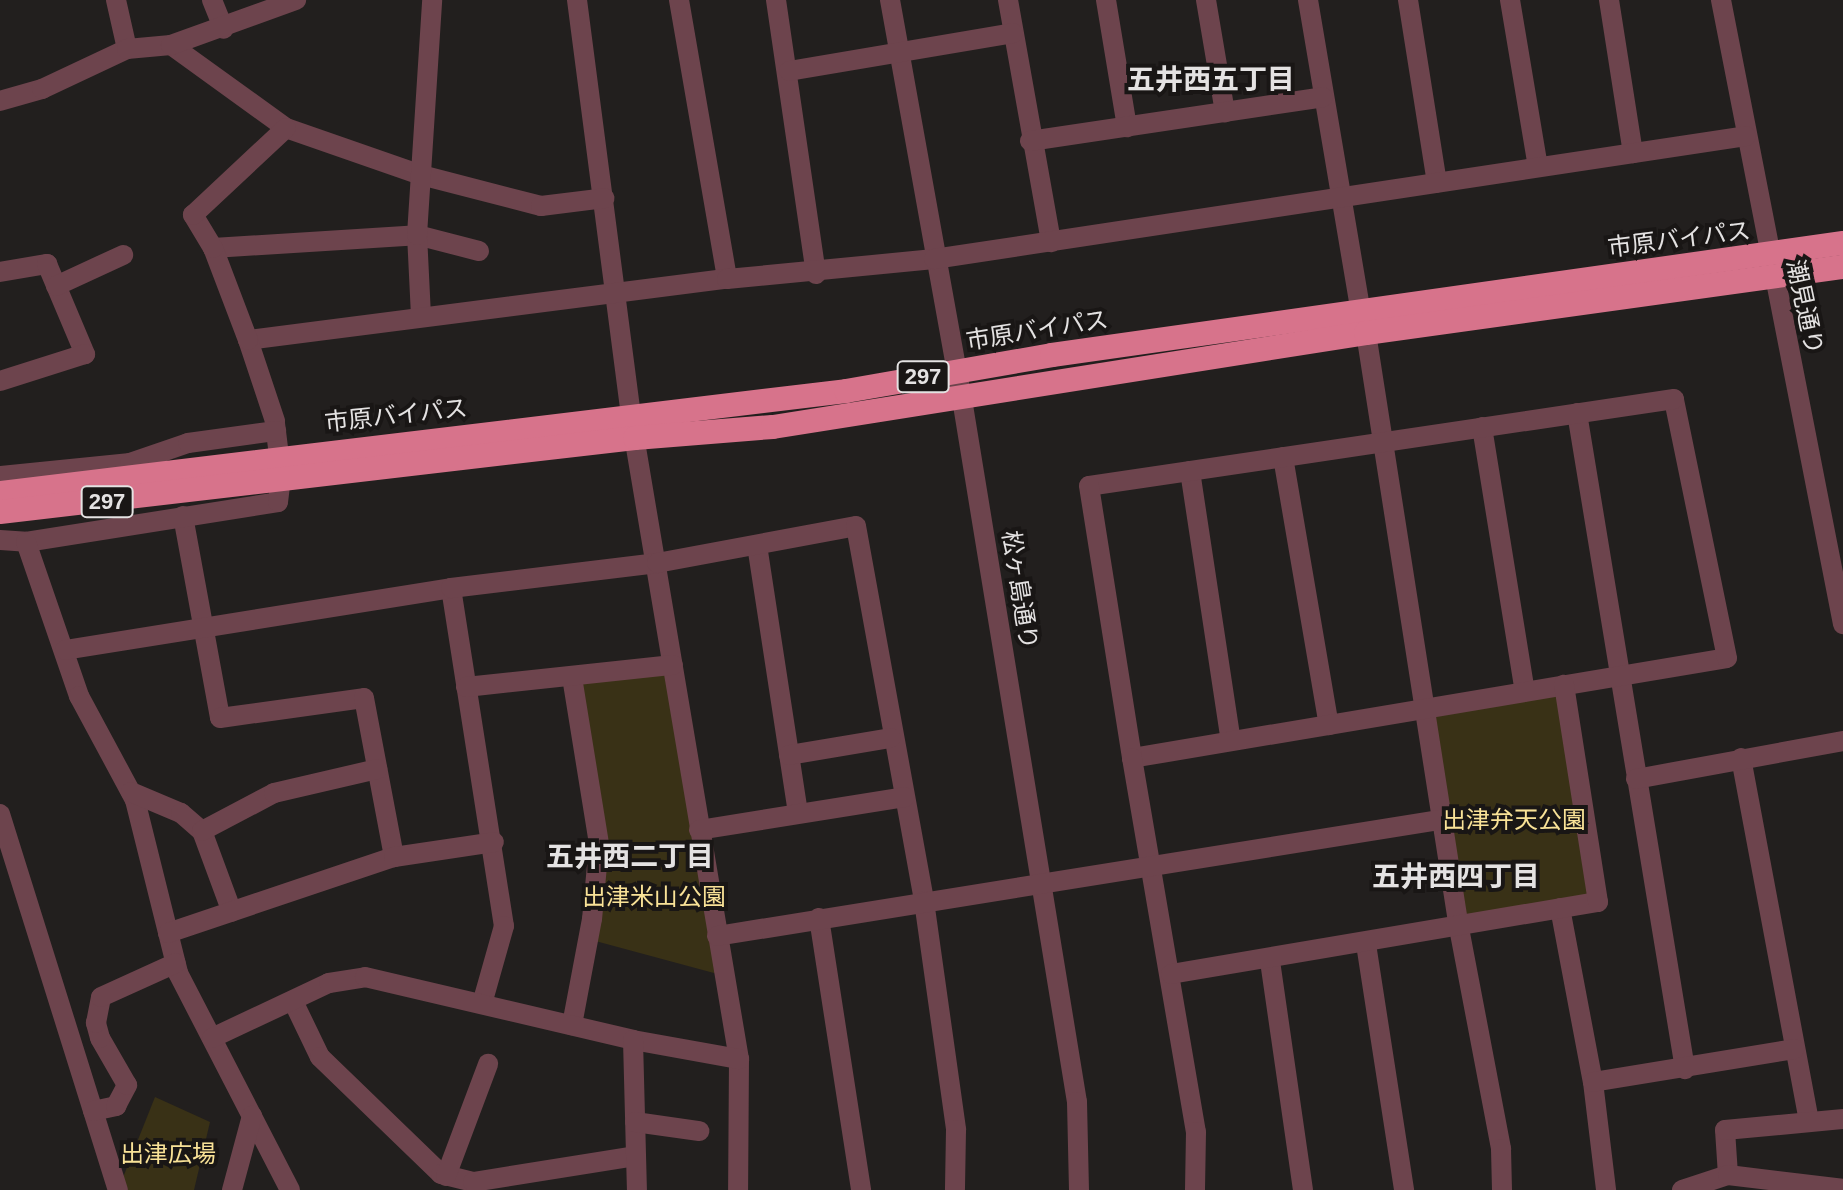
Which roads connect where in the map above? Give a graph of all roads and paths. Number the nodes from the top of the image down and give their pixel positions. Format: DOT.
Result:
graph roads {
  1 [pos="116,0"];
  2 [pos="212,0"];
  3 [pos="296,0"];
  4 [pos="432,0"];
  5 [pos="577,0"];
  6 [pos="679,0"];
  7 [pos="776,0"];
  8 [pos="890,0"];
  9 [pos="1008,0"];
  10 [pos="1106,0"];
  11 [pos="1206,0"];
  12 [pos="1308,0"];
  13 [pos="1408,0"];
  14 [pos="1510,0"];
  15 [pos="1609,0"];
  16 [pos="1721,0"];
  17 [pos="254,8"];
  18 [pos="224,29"];
  19 [pos="1013,33"];
  20 [pos="171,45"];
  21 [pos="127,49"];
  22 [pos="899,52"];
  23 [pos="789,71"];
  24 [pos="1323,97"];
  25 [pos="0,101"];
  26 [pos="1225,112"];
  27 [pos="1127,127"];
  28 [pos="286,128"];
  29 [pos="1746,136"];
  30 [pos="1030,141"];
  31 [pos="1633,153"];
  32 [pos="1538,167"];
  33 [pos="421,175"];
  34 [pos="1437,183"];
  35 [pos="605,198"];
  36 [pos="1340,198"];
  37 [pos="417,235"];
  38 [pos="1051,242"];
  39 [pos="1843,243"];
  40 [pos="213,248"];
  41 [pos="479,251"];
  42 [pos="123,255"];
  43 [pos="934,259"];
  44 [pos="1770,266"];
  45 [pos="1843,267"];
  46 [pos="0,272"];
  47 [pos="816,274"];
  48 [pos="727,279"];
  49 [pos="56,286"];
  50 [pos="618,295"];
  51 [pos="421,316"];
  52 [pos="1363,323"];
  53 [pos="248,340"];
  54 [pos="956,371"];
  55 [pos="0,381"];
  56 [pos="962,399"];
  57 [pos="1577,413"];
  58 [pos="1482,427"];
  59 [pos="633,428"];
  60 [pos="276,431"];
  61 [pos="1381,442"];
  62 [pos="1283,457"];
  63 [pos="280,467"];
  64 [pos="1190,471"];
  65 [pos="0,476"];
  66 [pos="0,493"];
  67 [pos="0,511"];
  68 [pos="183,516"];
  69 [pos="0,540"];
  70 [pos="26,542"];
  71 [pos="757,545"];
  72 [pos="657,563"];
  73 [pos="451,588"];
  74 [pos="1843,624"];
  75 [pos="199,626"];
  76 [pos="65,650"];
  77 [pos="673,665"];
  78 [pos="1620,676"];
  79 [pos="572,677"];
  80 [pos="1564,685"];
  81 [pos="466,687"];
  82 [pos="1525,692"];
  83 [pos="1427,708"];
  84 [pos="1329,725"];
  85 [pos="891,738"];
  86 [pos="1231,741"];
  87 [pos="1843,741"];
  88 [pos="789,755"];
  89 [pos="1132,758"];
  90 [pos="1741,758"];
  91 [pos="377,769"];
  92 [pos="1636,779"];
  93 [pos="131,792"];
  94 [pos="904,797"];
  95 [pos="798,812"];
  96 [pos="0,814"];
  97 [pos="1445,819"];
  98 [pos="699,830"];
  99 [pos="202,831"];
  100 [pos="494,842"];
  101 [pos="394,857"];
  102 [pos="1152,864"];
  103 [pos="1042,884"];
  104 [pos="924,901"];
  105 [pos="1560,908"];
  106 [pos="232,912"];
  107 [pos="819,918"];
  108 [pos="1459,928"];
  109 [pos="168,933"];
  110 [pos="717,936"];
  111 [pos="1366,944"];
  112 [pos="1270,961"];
  113 [pos="176,963"];
  114 [pos="1171,974"];
  115 [pos="293,1001"];
  116 [pos="482,1004"];
  117 [pos="572,1025"];
  118 [pos="212,1038"];
  119 [pos="633,1040"];
  120 [pos="1794,1049"];
  121 [pos="739,1059"];
  122 [pos="488,1064"];
  123 [pos="1685,1069"];
  124 [pos="1593,1082"];
  125 [pos="93,1111"];
  126 [pos="252,1116"];
  127 [pos="1843,1119"];
  128 [pos="1809,1121"];
  129 [pos="635,1122"];
  130 [pos="699,1131"];
  131 [pos="635,1156"];
  132 [pos="1728,1175"];
  133 [pos="446,1176"];
  134 [pos="1843,1189"];
  135 [pos="118,1190"];
  136 [pos="232,1190"];
  137 [pos="290,1190"];
  138 [pos="637,1190"];
  139 [pos="738,1190"];
  140 [pos="861,1190"];
  141 [pos="955,1190"];
  142 [pos="1079,1190"];
  143 [pos="1195,1190"];
  144 [pos="1303,1190"];
  145 [pos="1404,1190"];
  146 [pos="1502,1190"];
  147 [pos="1606,1190"];
  148 [pos="1682,1190"];
  1 -- 21 [label="street"];
  2 -- 18 [label="street"];
  3 -- 17 [label="street"];
  4 -- 33 [label="street"];
  5 -- 35 [label="street"];
  6 -- 48 [label="street"];
  7 -- 23 [label="street"];
  8 -- 22 [label="street, 松ヶ島通り"];
  9 -- 19 [label="street"];
  10 -- 27 [label="street"];
  11 -- 26 [label="street"];
  12 -- 24 [label="street"];
  13 -- 34 [label="street"];
  14 -- 32 [label="street"];
  15 -- 31 [label="street"];
  16 -- 29 [label="street, 潮見通り"];
  17 -- 18 [label="street"];
  18 -- 20 [label="street"];
  19 -- 22 [label="street"];
  19 -- 30 [label="street"];
  20 -- 21 [label="street"];
  20 -- 28 [label="street"];
  21 -- 25 [label="street"];
  22 -- 23 [label="street"];
  22 -- 43 [label="street, 松ヶ島通り"];
  23 -- 47 [label="street"];
  24 -- 26 [label="street"];
  24 -- 36 [label="street"];
  26 -- 27 [label="street"];
  27 -- 30 [label="street"];
  28 -- 33 [label="street"];
  28 -- 40 [label="street"];
  29 -- 31 [label="street"];
  29 -- 44 [label="street, 潮見通り"];
  30 -- 38 [label="street"];
  31 -- 32 [label="street"];
  32 -- 34 [label="street"];
  33 -- 35 [label="street"];
  33 -- 37 [label="street"];
  34 -- 36 [label="street"];
  35 -- 50 [label="street"];
  36 -- 38 [label="street"];
  36 -- 52 [label="street"];
  37 -- 40 [label="street"];
  37 -- 41 [label="street"];
  37 -- 51 [label="street"];
  38 -- 43 [label="street"];
  39 -- 44 [label="highway, 市原バイパス / 297"];
  40 -- 53 [label="street"];
  42 -- 49 [label="street"];
  43 -- 47 [label="street"];
  43 -- 54 [label="street, 松ヶ島通り"];
  44 -- 45 [label="highway, 市原バイパス / 297"];
  44 -- 52 [label="highway, 市原バイパス / 297"];
  44 -- 74 [label="street, 潮見通り"];
  46 -- 49 [label="street"];
  47 -- 48 [label="street"];
  48 -- 50 [label="street"];
  49 -- 55 [label="street"];
  50 -- 51 [label="street"];
  50 -- 59 [label="street"];
  51 -- 53 [label="street"];
  52 -- 54 [label="highway, 市原バイパス / 297"];
  52 -- 56 [label="highway, 市原バイパス / 297"];
  52 -- 61 [label="street"];
  53 -- 60 [label="street"];
  54 -- 56 [label="street, 松ヶ島通り"];
  54 -- 59 [label="highway, 市原バイパス / 297"];
  56 -- 59 [label="highway, 市原バイパス / 297"];
  56 -- 103 [label="street, 松ヶ島通り"];
  57 -- 58 [label="street"];
  57 -- 78 [label="street"];
  57 -- 78 [label="street"];
  58 -- 61 [label="street"];
  58 -- 82 [label="street"];
  59 -- 63 [label="highway, 市原バイパス / 297"];
  59 -- 72 [label="street"];
  60 -- 63 [label="street"];
  60 -- 65 [label="street"];
  61 -- 62 [label="street"];
  61 -- 83 [label="street"];
  62 -- 64 [label="street"];
  62 -- 84 [label="street"];
  63 -- 66 [label="highway, 市原バイパス / 297"];
  63 -- 67 [label="highway, 市原バイパス / 297"];
  63 -- 68 [label="street"];
  64 -- 86 [label="street"];
  64 -- 89 [label="street"];
  68 -- 70 [label="street"];
  68 -- 75 [label="street"];
  69 -- 70 [label="street"];
  70 -- 76 [label="street"];
  71 -- 72 [label="street"];
  71 -- 85 [label="street"];
  71 -- 88 [label="street"];
  72 -- 73 [label="street"];
  72 -- 77 [label="street"];
  73 -- 75 [label="street"];
  73 -- 81 [label="street"];
  75 -- 76 [label="street"];
  75 -- 91 [label="street"];
  76 -- 93 [label="street"];
  77 -- 79 [label="street"];
  77 -- 98 [label="street"];
  78 -- 80 [label="street"];
  78 -- 92 [label="street"];
  79 -- 81 [label="street"];
  79 -- 117 [label="street"];
  80 -- 82 [label="street"];
  80 -- 105 [label="street"];
  81 -- 100 [label="street"];
  82 -- 83 [label="street"];
  83 -- 84 [label="street"];
  83 -- 97 [label="street"];
  84 -- 86 [label="street"];
  85 -- 88 [label="street"];
  85 -- 94 [label="street"];
  86 -- 89 [label="street"];
  87 -- 90 [label="street"];
  88 -- 95 [label="street"];
  89 -- 102 [label="street"];
  90 -- 92 [label="street"];
  90 -- 120 [label="street"];
  91 -- 99 [label="street"];
  91 -- 101 [label="street"];
  92 -- 123 [label="street"];
  93 -- 99 [label="street"];
  93 -- 109 [label="street"];
  94 -- 95 [label="street"];
  94 -- 104 [label="street"];
  95 -- 98 [label="street"];
  96 -- 125 [label="street"];
  97 -- 102 [label="street"];
  97 -- 108 [label="street"];
  98 -- 110 [label="street"];
  99 -- 106 [label="street"];
  100 -- 101 [label="street"];
  100 -- 116 [label="street"];
  101 -- 106 [label="street"];
  102 -- 103 [label="street"];
  102 -- 114 [label="street"];
  103 -- 104 [label="street"];
  103 -- 142 [label="street, 松ヶ島通り"];
  104 -- 107 [label="street"];
  104 -- 141 [label="street"];
  105 -- 108 [label="street"];
  105 -- 124 [label="street"];
  106 -- 109 [label="street"];
  107 -- 110 [label="street"];
  107 -- 140 [label="street"];
  108 -- 111 [label="street"];
  108 -- 146 [label="street"];
  109 -- 113 [label="street"];
  110 -- 121 [label="street"];
  111 -- 112 [label="street"];
  111 -- 145 [label="street"];
  112 -- 114 [label="street"];
  112 -- 144 [label="street"];
  113 -- 118 [label="street"];
  113 -- 125 [label="street"];
  114 -- 143 [label="street"];
  115 -- 116 [label="street"];
  115 -- 118 [label="street"];
  115 -- 133 [label="street"];
  116 -- 117 [label="street"];
  117 -- 119 [label="street"];
  118 -- 126 [label="street"];
  119 -- 121 [label="street"];
  119 -- 129 [label="street"];
  120 -- 123 [label="street"];
  120 -- 128 [label="street"];
  121 -- 139 [label="street"];
  122 -- 133 [label="street"];
  123 -- 124 [label="street"];
  124 -- 147 [label="street"];
  125 -- 135 [label="street"];
  126 -- 136 [label="street"];
  126 -- 137 [label="street"];
  127 -- 128 [label="street"];
  128 -- 132 [label="street"];
  129 -- 130 [label="street"];
  129 -- 131 [label="street"];
  131 -- 133 [label="street"];
  131 -- 138 [label="street"];
  132 -- 134 [label="street"];
  132 -- 148 [label="street"];
}
